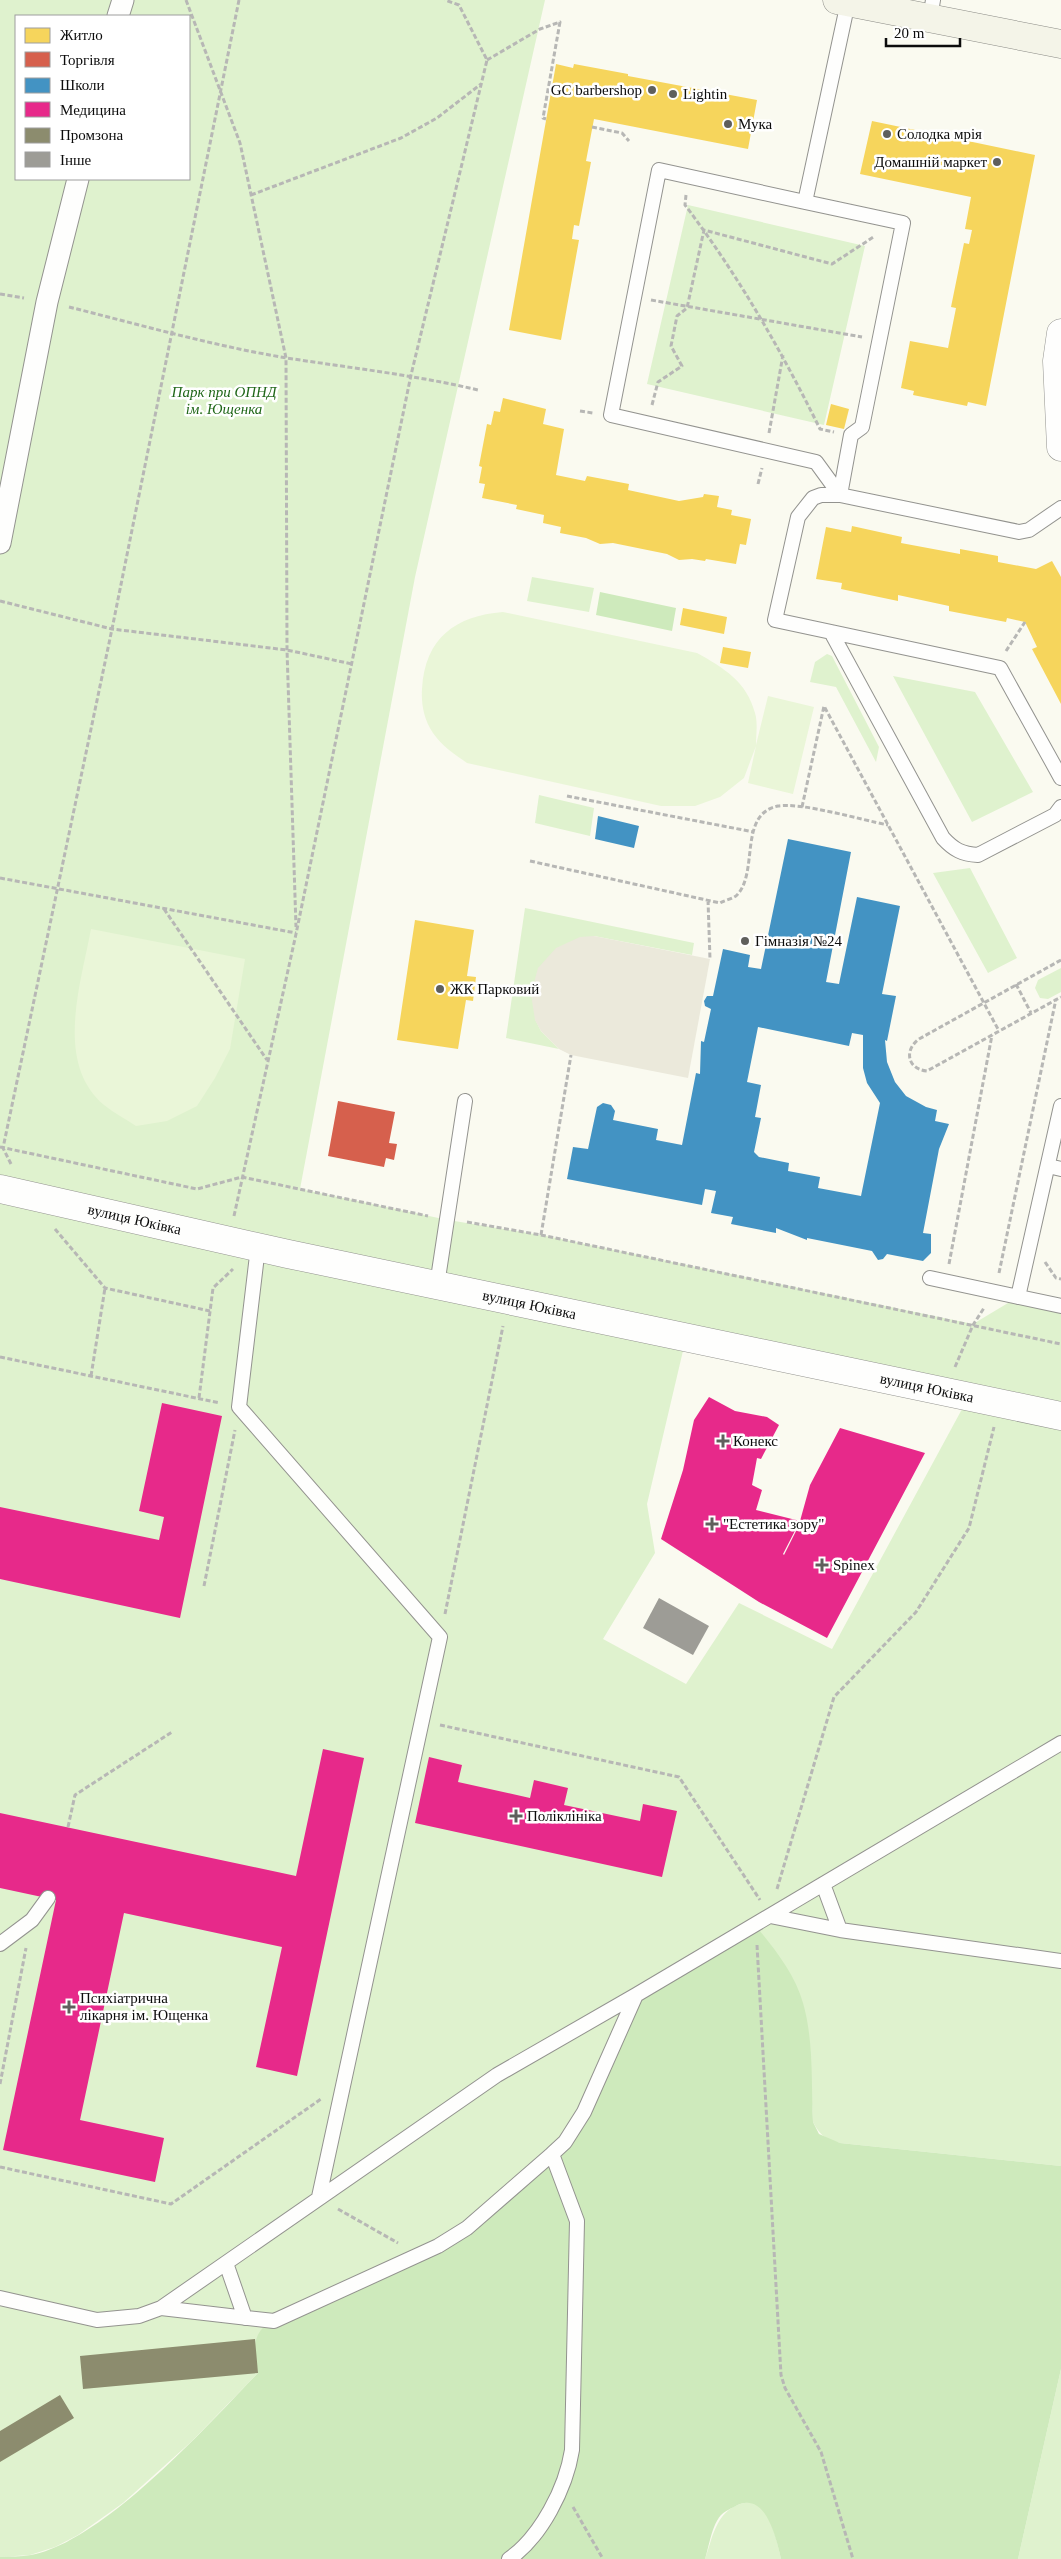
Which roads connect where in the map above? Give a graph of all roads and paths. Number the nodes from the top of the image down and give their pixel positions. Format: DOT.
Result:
graph roads {
  1 [pos="122,0"];
  2 [pos="186,0"];
  3 [pos="240,0"];
  4 [pos="445,0"];
  5 [pos="842,1"];
  6 [pos="932,9"];
  7 [pos="118,15"];
  8 [pos="1061,44"];
  9 [pos="487,60"];
  10 [pos="481,83"];
  11 [pos="220,89"];
  12 [pos="546,119"];
  13 [pos="592,127"];
  14 [pos="629,141"];
  15 [pos="690,178"];
  16 [pos="78,180"];
  17 [pos="251,195"];
  18 [pos="804,202"];
  19 [pos="884,219"];
  20 [pos="704,230"];
  21 [pos="0,294"];
  22 [pos="633,297"];
  23 [pos="47,302"];
  24 [pos="687,308"];
  25 [pos="763,320"];
  26 [pos="1061,332"];
  27 [pos="171,333"];
  28 [pos="880,340"];
  29 [pos="783,355"];
  30 [pos="286,358"];
  31 [pos="411,375"];
  32 [pos="478,390"];
  33 [pos="648,424"];
  34 [pos="851,435"];
  35 [pos="1061,447"];
  36 [pos="765,450"];
  37 [pos="758,484"];
  38 [pos="840,495"];
  39 [pos="1061,508"];
  40 [pos="0,543"];
  41 [pos="0,601"];
  42 [pos="1025,622"];
  43 [pos="112,629"];
  44 [pos="831,632"];
  45 [pos="287,650"];
  46 [pos="1005,652"];
  47 [pos="352,664"];
  48 [pos="1061,778"];
  49 [pos="567,796"];
  50 [pos="802,807"];
  51 [pos="1061,807"];
  52 [pos="888,825"];
  53 [pos="754,832"];
  54 [pos="530,861"];
  55 [pos="0,878"];
  56 [pos="58,890"];
  57 [pos="708,900"];
  58 [pos="164,909"];
  59 [pos="296,934"];
  60 [pos="710,958"];
  61 [pos="1061,960"];
  62 [pos="1016,984"];
  63 [pos="1061,997"];
  64 [pos="1056,999"];
  65 [pos="984,1002"];
  66 [pos="1031,1013"];
  67 [pos="999,1031"];
  68 [pos="992,1035"];
  69 [pos="571,1055"];
  70 [pos="268,1060"];
  71 [pos="464,1101"];
  72 [pos="1061,1106"];
  73 [pos="2,1148"];
  74 [pos="1055,1168"];
  75 [pos="242,1177"];
  76 [pos="13,1192"];
  77 [pos="448,1220"];
  78 [pos="541,1235"];
  79 [pos="228,1241"];
  80 [pos="258,1247"];
  81 [pos="930,1278"];
  82 [pos="946,1281"];
  83 [pos="437,1285"];
  84 [pos="105,1288"];
  85 [pos="995,1291"];
  86 [pos="1018,1297"];
  87 [pos="508,1300"];
  88 [pos="1061,1306"];
  89 [pos="210,1311"];
  90 [pos="973,1324"];
  91 [pos="1061,1344"];
  92 [pos="0,1357"];
  93 [pos="91,1376"];
  94 [pos="944,1393"];
  95 [pos="199,1398"];
  96 [pos="239,1407"];
  97 [pos="1061,1416"];
  98 [pos="995,1422"];
  99 [pos="204,1586"];
  100 [pos="440,1636"];
  101 [pos="420,1721"];
  102 [pos="172,1732"];
  103 [pos="1061,1743"];
  104 [pos="68,1827"];
  105 [pos="823,1884"];
  106 [pos="776,1895"];
  107 [pos="48,1898"];
  108 [pos="770,1916"];
  109 [pos="32,1920"];
  110 [pos="755,1924"];
  111 [pos="840,1930"];
  112 [pos="0,1944"];
  113 [pos="1061,1961"];
  114 [pos="636,1995"];
  115 [pos="344,2083"];
  116 [pos="0,2084"];
  117 [pos="552,2154"];
  118 [pos="0,2167"];
  119 [pos="318,2198"];
  120 [pos="418,2255"];
  121 [pos="226,2263"];
  122 [pos="0,2298"];
  123 [pos="161,2308"];
  124 [pos="245,2318"];
  125 [pos="562,2487"];
  126 [pos="509,2559"];
  127 [pos="603,2559"];
  128 [pos="853,2559"];
  1 -- 7 [label="street"];
  2 -- 11 [label="path"];
  3 -- 11 [label="path"];
  4 -- 9 [label="path"];
  5 -- 6 [label="main road"];
  5 -- 18 [label="lane"];
  6 -- 8 [label="main road"];
  9 -- 10 [label="path"];
  9 -- 12 [label="path"];
  10 -- 17 [label="path"];
  10 -- 31 [label="path"];
  11 -- 17 [label="path"];
  11 -- 27 [label="path"];
  13 -- 14 [label="path"];
  15 -- 18 [label="lane"];
  15 -- 20 [label="path"];
  15 -- 22 [label="lane"];
  16 -- 23 [label="street"];
  17 -- 30 [label="path"];
  18 -- 19 [label="lane"];
  19 -- 20 [label="path"];
  19 -- 28 [label="lane"];
  20 -- 24 [label="path"];
  20 -- 25 [label="path"];
  21 -- 23 [label="path"];
  22 -- 24 [label="path"];
  22 -- 33 [label="lane"];
  23 -- 27 [label="path"];
  23 -- 40 [label="street"];
  24 -- 25 [label="path"];
  24 -- 33 [label="path"];
  25 -- 28 [label="path"];
  25 -- 29 [label="path"];
  26 -- 35 [label="street"];
  27 -- 30 [label="path"];
  27 -- 43 [label="path"];
  28 -- 34 [label="lane"];
  29 -- 34 [label="path"];
  29 -- 36 [label="path"];
  30 -- 31 [label="path"];
  30 -- 45 [label="path"];
  31 -- 32 [label="path"];
  31 -- 47 [label="path"];
  33 -- 36 [label="lane"];
  34 -- 38 [label="lane"];
  36 -- 37 [label="path"];
  36 -- 38 [label="lane"];
  38 -- 39 [label="lane"];
  38 -- 44 [label="lane"];
  41 -- 43 [label="path"];
  42 -- 46 [label="path"];
  43 -- 45 [label="path"];
  43 -- 56 [label="path"];
  44 -- 48 [label="lane"];
  44 -- 51 [label="lane"];
  45 -- 47 [label="path"];
  45 -- 59 [label="path"];
  47 -- 59 [label="path"];
  49 -- 53 [label="path"];
  50 -- 52 [label="path"];
  50 -- 52 [label="path"];
  50 -- 53 [label="path"];
  52 -- 65 [label="path"];
  53 -- 57 [label="path"];
  54 -- 57 [label="path"];
  55 -- 56 [label="path"];
  56 -- 58 [label="path"];
  56 -- 73 [label="path"];
  57 -- 60 [label="path"];
  58 -- 59 [label="path"];
  58 -- 70 [label="path"];
  59 -- 70 [label="path"];
  61 -- 62 [label="path"];
  62 -- 65 [label="path"];
  62 -- 66 [label="path"];
  63 -- 64 [label="path"];
  64 -- 66 [label="path"];
  64 -- 85 [label="path"];
  65 -- 67 [label="path"];
  65 -- 68 [label="path"];
  66 -- 67 [label="path"];
  67 -- 68 [label="path"];
  68 -- 82 [label="path"];
  69 -- 78 [label="path"];
  70 -- 75 [label="path"];
  71 -- 77 [label="lane"];
  72 -- 74 [label="lane"];
  73 -- 75 [label="path"];
  73 -- 76 [label="path"];
  74 -- 86 [label="lane"];
  75 -- 77 [label="path"];
  75 -- 79 [label="path"];
  76 -- 79 [label="street, вулиця Юківка"];
  76 -- 84 [label="path"];
  77 -- 78 [label="path"];
  77 -- 83 [label="lane"];
  78 -- 90 [label="path"];
  79 -- 80 [label="street, вулиця Юківка"];
  80 -- 83 [label="street, вулиця Юківка"];
  80 -- 89 [label="path"];
  80 -- 96 [label="lane"];
  81 -- 82 [label="lane"];
  82 -- 85 [label="lane"];
  83 -- 87 [label="street, вулиця Юківка"];
  84 -- 89 [label="path"];
  84 -- 93 [label="path"];
  85 -- 86 [label="lane"];
  85 -- 90 [label="path"];
  86 -- 88 [label="lane"];
  87 -- 94 [label="street, вулиця Юківка"];
  87 -- 100 [label="path"];
  89 -- 95 [label="path"];
  90 -- 91 [label="path"];
  90 -- 94 [label="path"];
  92 -- 93 [label="path"];
  93 -- 95 [label="path"];
  94 -- 97 [label="street, вулиця Юківка"];
  95 -- 96 [label="path"];
  96 -- 99 [label="path"];
  96 -- 100 [label="lane"];
  98 -- 106 [label="path"];
  100 -- 101 [label="lane"];
  101 -- 108 [label="path"];
  101 -- 115 [label="lane"];
  102 -- 104 [label="path"];
  103 -- 105 [label="lane"];
  105 -- 108 [label="lane"];
  105 -- 111 [label="lane"];
  107 -- 109 [label="lane"];
  108 -- 110 [label="lane"];
  108 -- 111 [label="lane"];
  109 -- 112 [label="lane"];
  109 -- 116 [label="path"];
  110 -- 114 [label="lane"];
  110 -- 128 [label="path"];
  111 -- 113 [label="lane"];
  114 -- 117 [label="lane"];
  114 -- 119 [label="lane"];
  115 -- 118 [label="path"];
  115 -- 119 [label="lane"];
  117 -- 120 [label="lane"];
  117 -- 125 [label="lane"];
  119 -- 120 [label="path"];
  119 -- 121 [label="lane"];
  120 -- 124 [label="lane"];
  121 -- 123 [label="lane"];
  121 -- 124 [label="lane"];
  122 -- 123 [label="lane"];
  123 -- 124 [label="lane"];
  125 -- 126 [label="lane"];
  125 -- 127 [label="path"];
}
